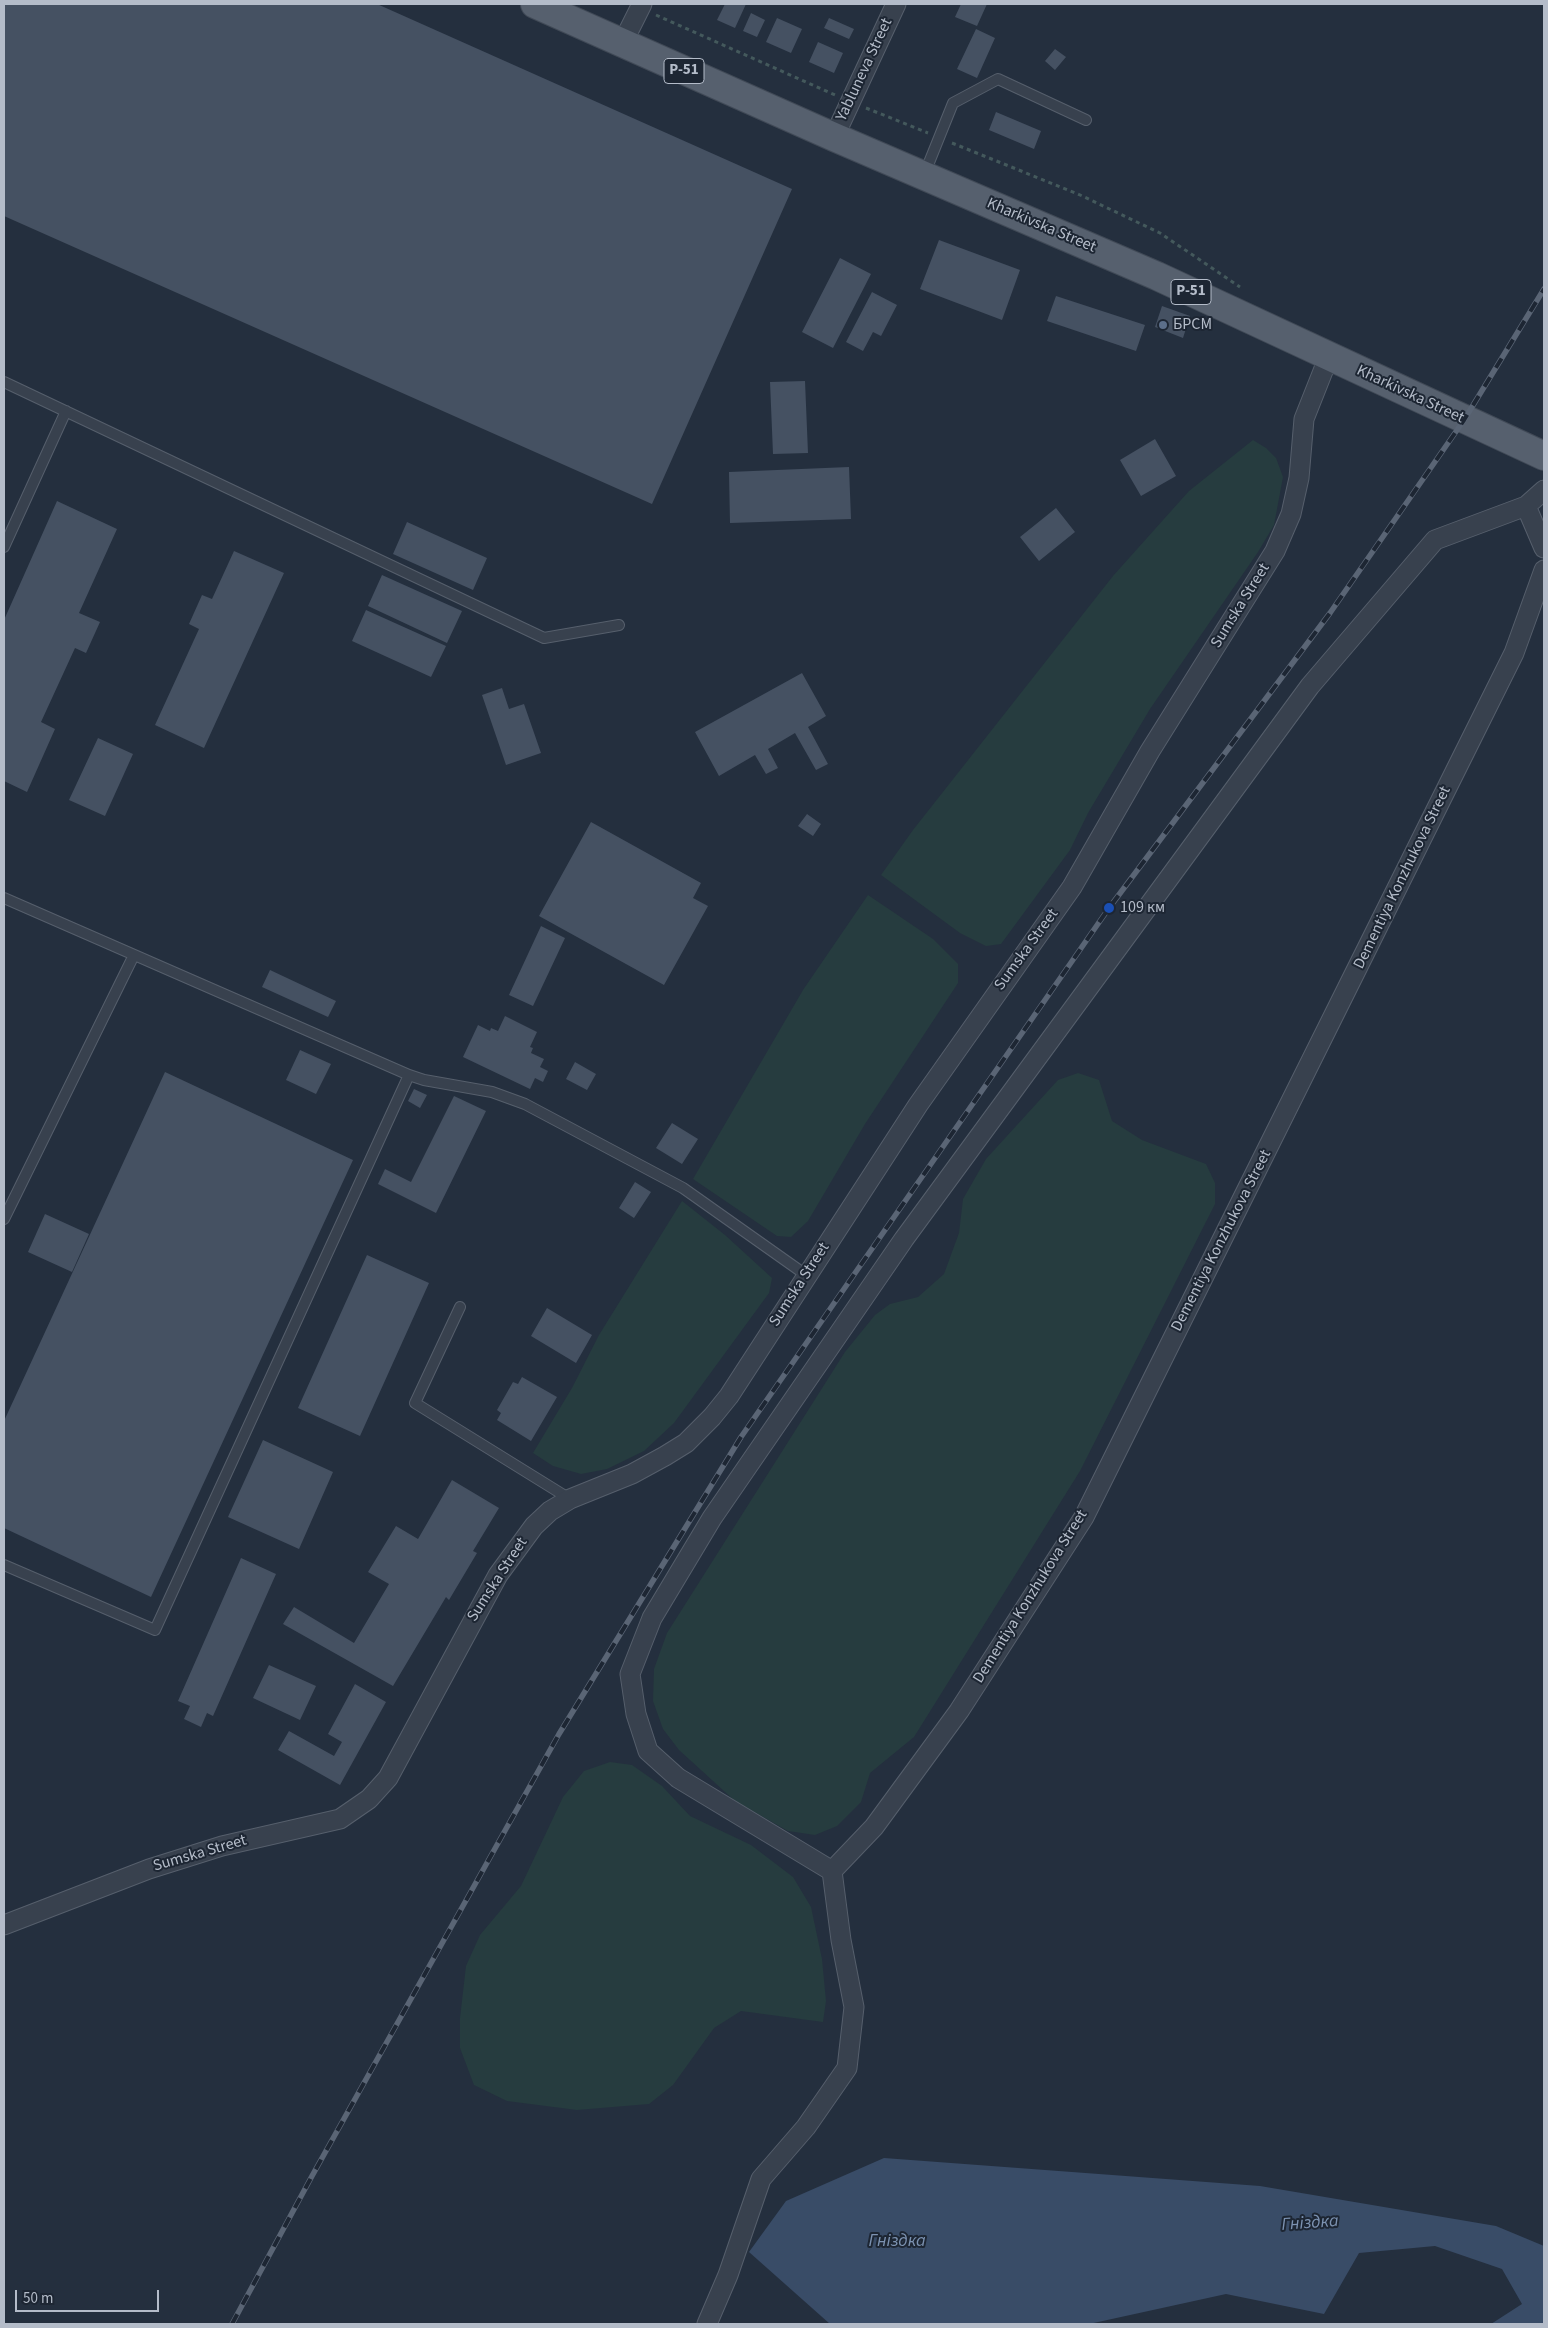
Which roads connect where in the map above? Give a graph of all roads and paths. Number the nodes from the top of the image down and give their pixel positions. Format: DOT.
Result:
graph roads {
  1 [pos="535,4"];
  2 [pos="642,4"];
  3 [pos="896,4"];
  4 [pos="622,44"];
  5 [pos="1086,120"];
  6 [pos="834,137"];
  7 [pos="923,176"];
  8 [pos="1328,356"];
  9 [pos="4,382"];
  10 [pos="66,411"];
  11 [pos="1544,456"];
  12 [pos="1544,490"];
  13 [pos="1526,506"];
  14 [pos="4,547"];
  15 [pos="1544,548"];
  16 [pos="1544,570"];
  17 [pos="619,625"];
  18 [pos="4,898"];
  19 [pos="134,955"];
  20 [pos="408,1075"];
  21 [pos="4,1219"];
  22 [pos="806,1275"];
  23 [pos="460,1307"];
  24 [pos="570,1499"];
  25 [pos="4,1565"];
  26 [pos="832,1871"];
  27 [pos="4,1925"];
  28 [pos="707,2324"];
  1 -- 4 [label="main road, Kharkivska Street / Р-51"];
  2 -- 4 [label="street"];
  3 -- 6 [label="street, Yabluneva Street"];
  4 -- 6 [label="main road, Kharkivska Street / Р-51"];
  5 -- 7 [label="lane"];
  6 -- 7 [label="main road, Kharkivska Street / Р-51"];
  7 -- 8 [label="main road, Kharkivska Street / Р-51"];
  8 -- 11 [label="main road, Kharkivska Street / Р-51"];
  8 -- 22 [label="street, Sumska Street"];
  9 -- 10 [label="lane"];
  10 -- 14 [label="lane"];
  10 -- 17 [label="lane"];
  12 -- 13 [label="street"];
  13 -- 15 [label="street"];
  13 -- 26 [label="street"];
  16 -- 26 [label="street, Dementiya Konzhukova Street"];
  18 -- 19 [label="lane"];
  19 -- 20 [label="lane"];
  19 -- 21 [label="lane"];
  20 -- 22 [label="lane"];
  20 -- 25 [label="lane"];
  22 -- 24 [label="street, Sumska Street"];
  23 -- 24 [label="lane"];
  24 -- 27 [label="street, Sumska Street"];
  26 -- 28 [label="street"];
}
